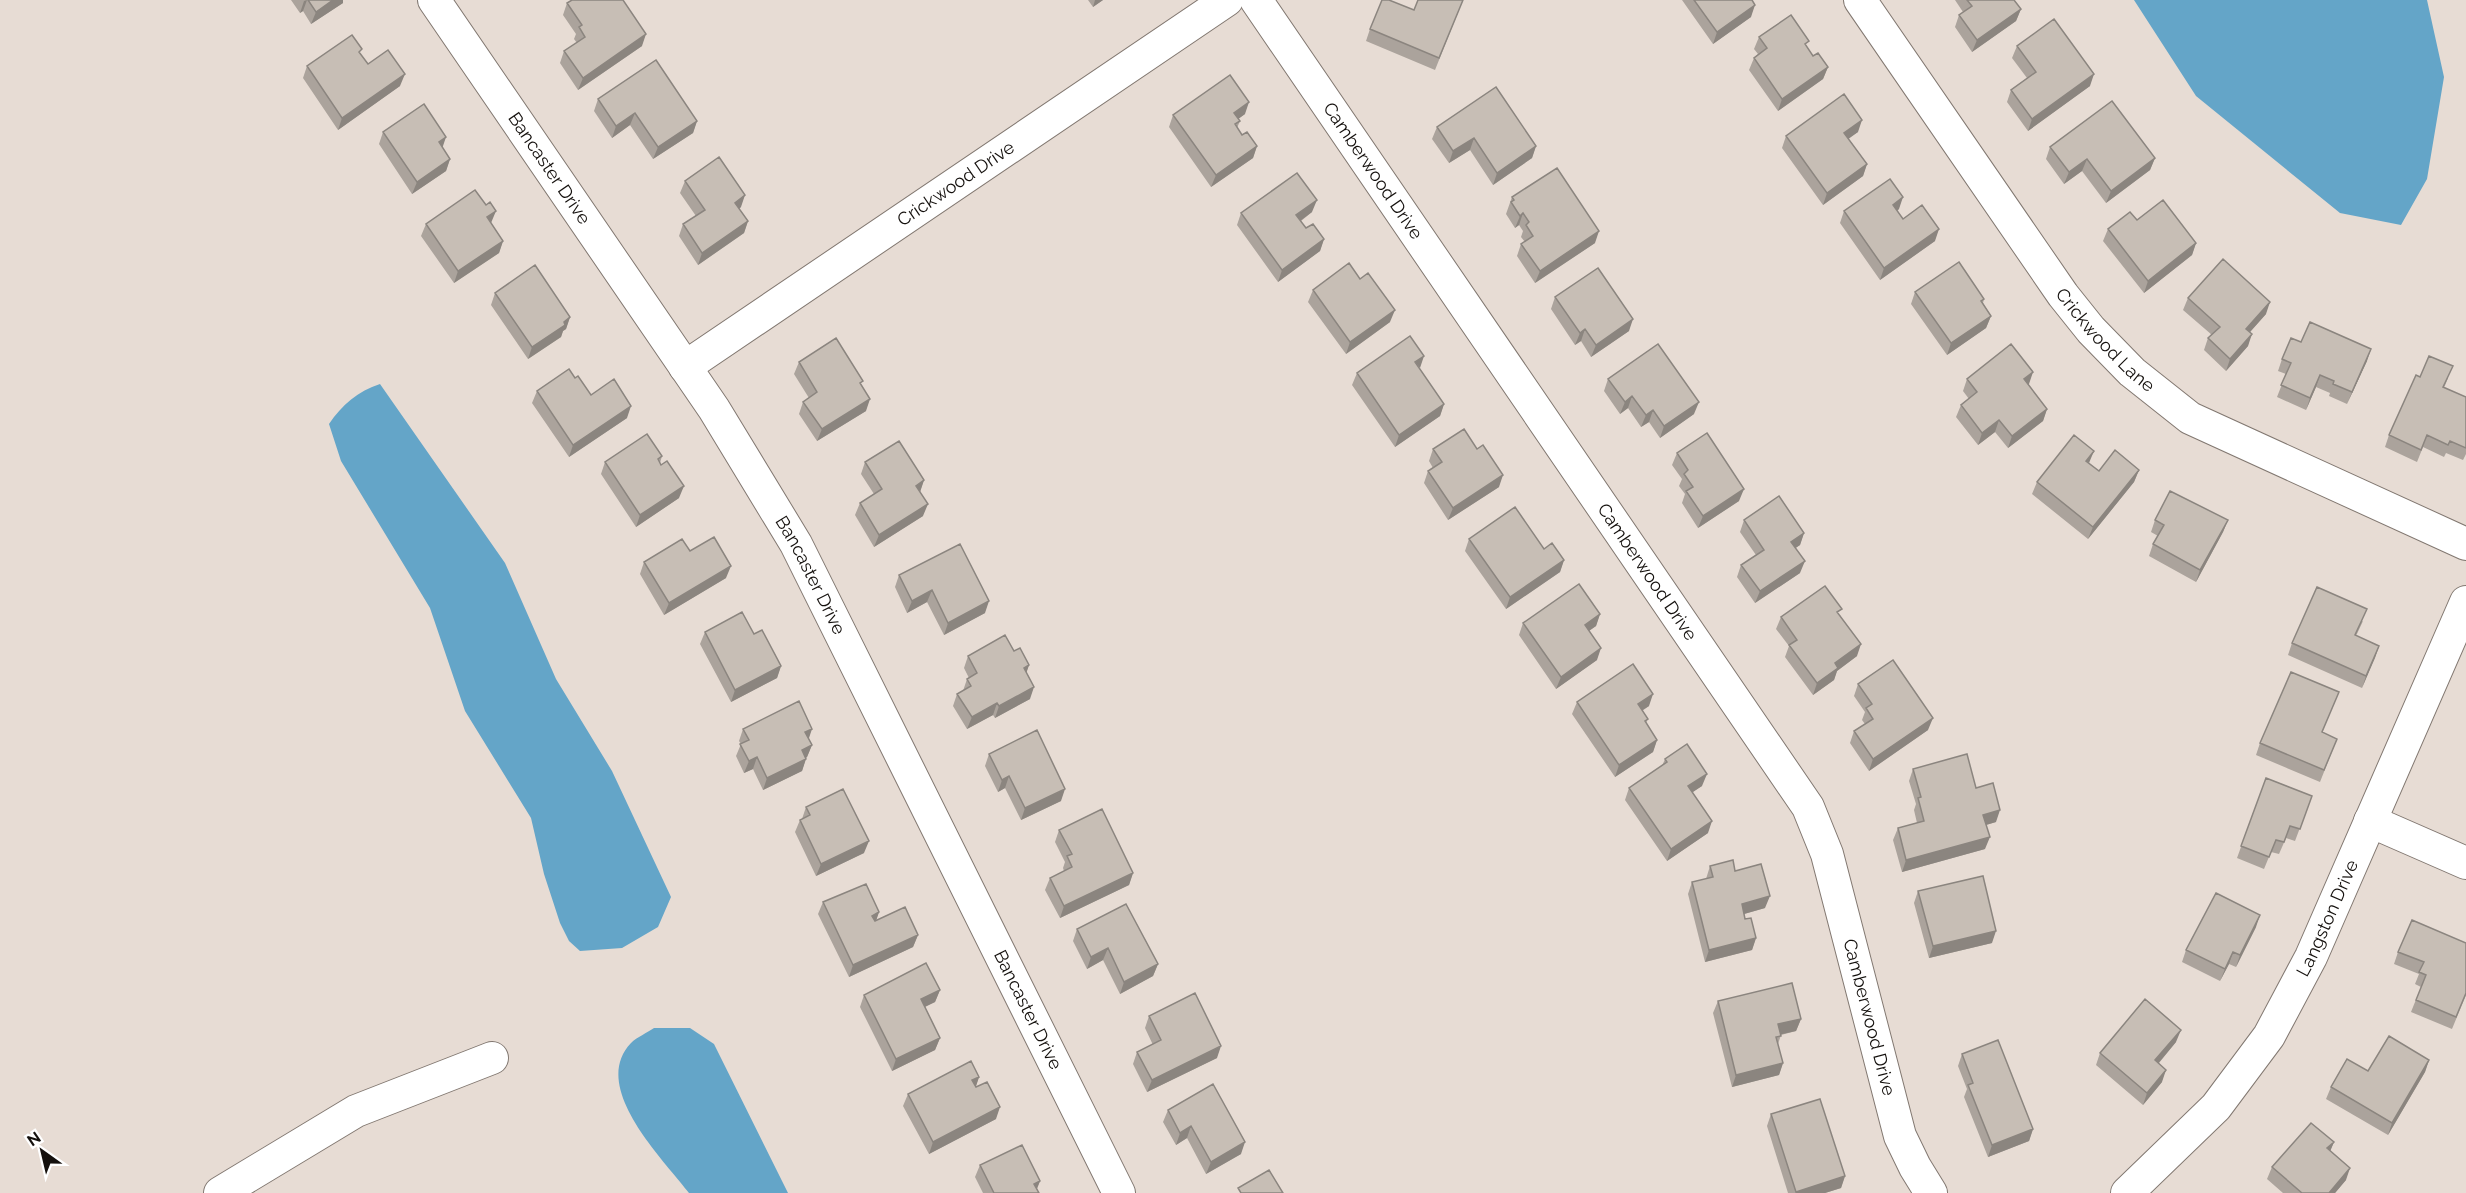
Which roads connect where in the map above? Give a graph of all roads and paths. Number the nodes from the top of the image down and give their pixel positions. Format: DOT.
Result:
graph roads {
  1 [pos="434,0"];
  2 [pos="1227,0"];
  3 [pos="1256,0"];
  4 [pos="1860,0"];
  5 [pos="685,367"];
  6 [pos="2466,544"];
  7 [pos="2466,603"];
  8 [pos="2370,821"];
  9 [pos="2466,863"];
  10 [pos="492,1058"];
  11 [pos="220,1193"];
  12 [pos="1119,1193"];
  13 [pos="1931,1193"];
  14 [pos="2127,1193"];
  1 -- 5 [label="street, Bancaster Drive"];
  2 -- 5 [label="street, Crickwood Drive"];
  3 -- 13 [label="street, Camberwood Drive"];
  4 -- 6 [label="street, Crickwood Lane"];
  5 -- 12 [label="street, Bancaster Drive"];
  7 -- 8 [label="street, Langston Drive"];
  8 -- 9 [label="street"];
  8 -- 14 [label="street, Langston Drive"];
  10 -- 11 [label="street"];
}
